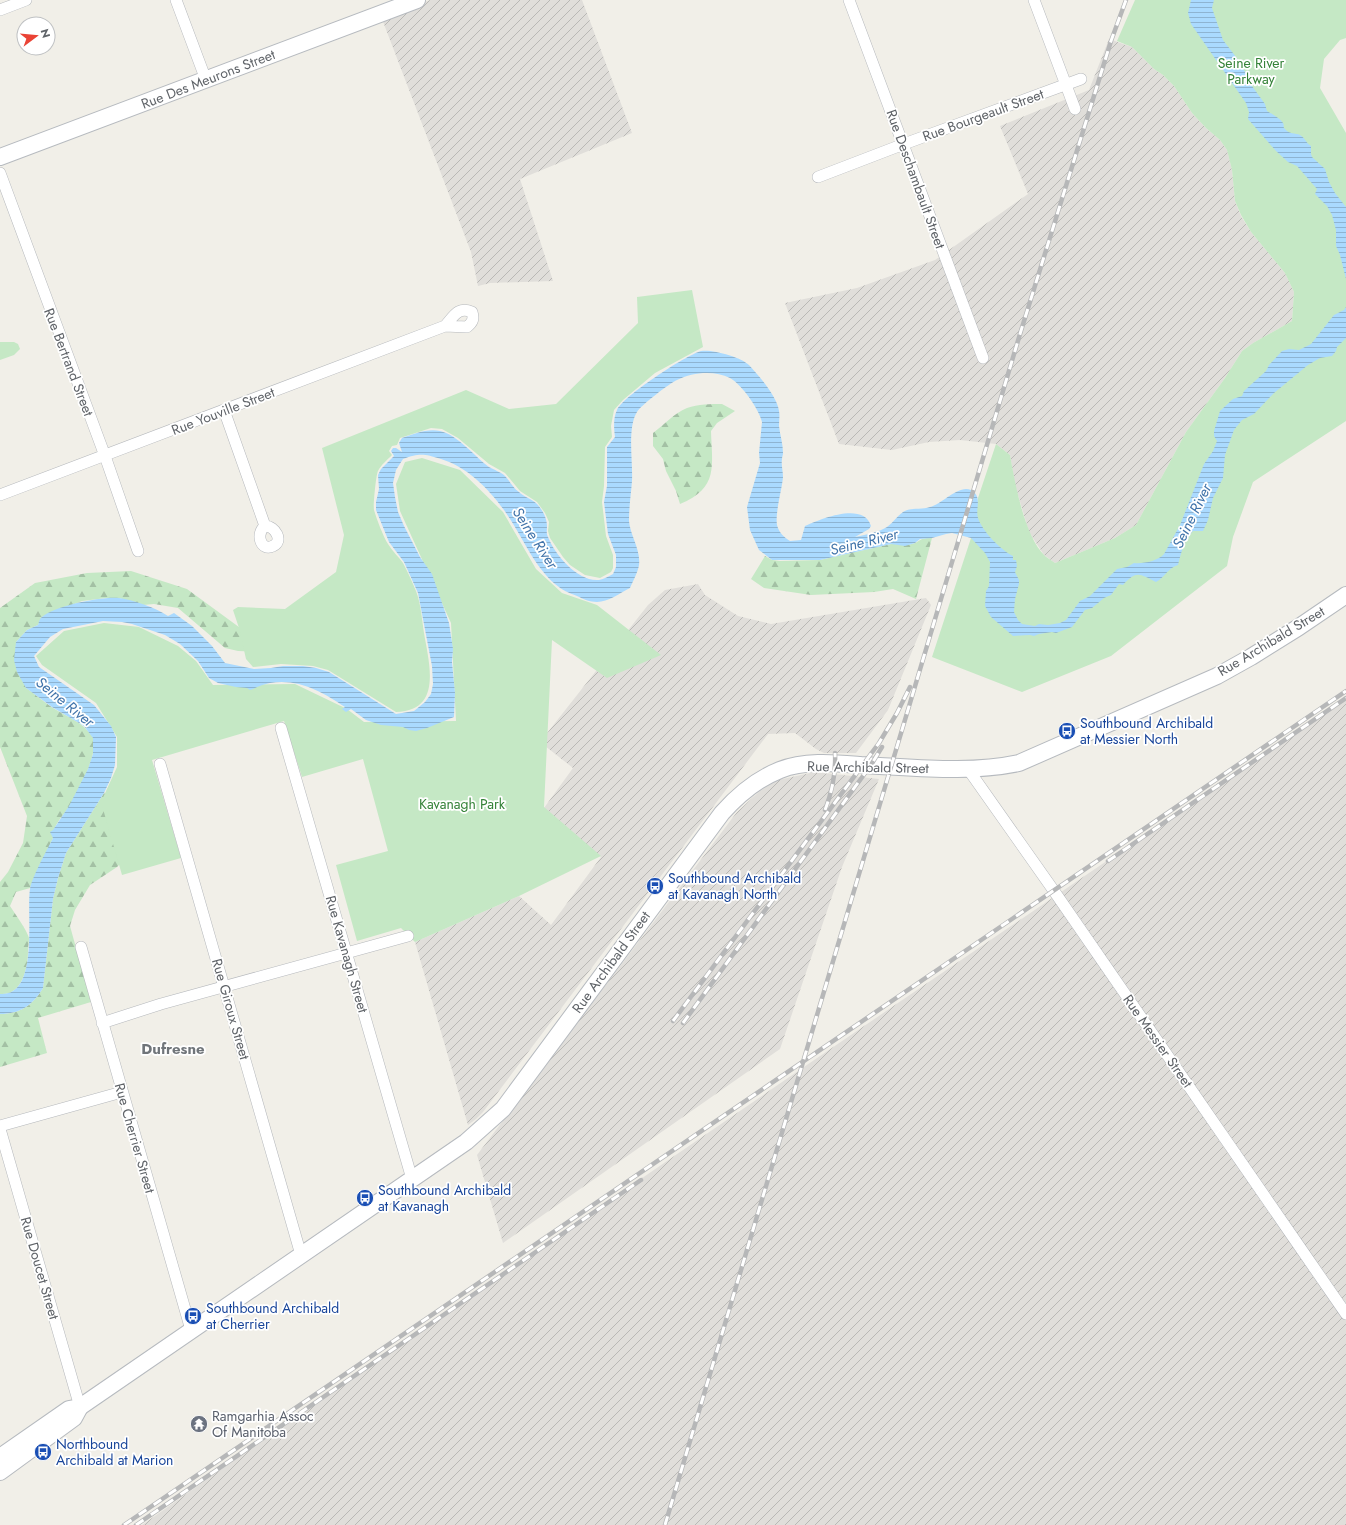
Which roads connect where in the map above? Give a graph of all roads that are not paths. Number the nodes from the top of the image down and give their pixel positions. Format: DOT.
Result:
graph roads {
  1 [pos="26,0"];
  2 [pos="176,0"];
  3 [pos="417,0"];
  4 [pos="849,0"];
  5 [pos="1034,0"];
  6 [pos="0,10"];
  7 [pos="1080,79"];
  8 [pos="206,80"];
  9 [pos="1066,85"];
  10 [pos="1076,109"];
  11 [pos="904,144"];
  12 [pos="0,157"];
  13 [pos="0,173"];
  14 [pos="818,178"];
  15 [pos="445,326"];
  16 [pos="983,358"];
  17 [pos="224,410"];
  18 [pos="105,456"];
  19 [pos="0,495"];
  20 [pos="266,526"];
  21 [pos="138,551"];
  22 [pos="1346,594"];
  23 [pos="281,728"];
  24 [pos="160,764"];
  25 [pos="968,769"];
  26 [pos="408,936"];
  27 [pos="81,947"];
  28 [pos="347,953"];
  29 [pos="224,987"];
  30 [pos="102,1023"];
  31 [pos="122,1092"];
  32 [pos="0,1128"];
  33 [pos="412,1179"];
  34 [pos="301,1255"];
  35 [pos="1346,1314"];
  36 [pos="191,1330"];
  37 [pos="80,1406"];
  38 [pos="0,1457"];
  39 [pos="0,1472"];
  1 -- 6 [label="street"];
  2 -- 8 [label="street"];
  3 -- 8 [label="main road, Rue Des Meurons Street"];
  4 -- 11 [label="street, Rue Deschambault Street"];
  5 -- 9 [label="street"];
  7 -- 9 [label="street, Rue Bourgeault Street"];
  8 -- 12 [label="main road, Rue Des Meurons Street"];
  9 -- 10 [label="street"];
  9 -- 11 [label="street, Rue Bourgeault Street"];
  11 -- 14 [label="street, Rue Bourgeault Street"];
  11 -- 16 [label="street, Rue Deschambault Street"];
  13 -- 18 [label="street, Rue Bertrand Street"];
  15 -- 17 [label="street, Rue Youville Street"];
  17 -- 18 [label="street, Rue Youville Street"];
  17 -- 20 [label="street"];
  18 -- 19 [label="street, Rue Youville Street"];
  18 -- 21 [label="street, Rue Bertrand Street"];
  22 -- 25 [label="main road, Rue Archibald Street"];
  23 -- 28 [label="street, Rue Kavanagh Street"];
  24 -- 29 [label="street, Rue Giroux Street"];
  25 -- 33 [label="main road, Rue Archibald Street"];
  25 -- 35 [label="street, Rue Messier Street"];
  26 -- 28 [label="street"];
  27 -- 30 [label="street, Rue Cherrier Street"];
  28 -- 29 [label="street"];
  28 -- 33 [label="street, Rue Kavanagh Street"];
  29 -- 30 [label="street"];
  29 -- 34 [label="street, Rue Giroux Street"];
  30 -- 31 [label="street, Rue Cherrier Street"];
  31 -- 32 [label="street"];
  31 -- 36 [label="street, Rue Cherrier Street"];
  32 -- 37 [label="street, Rue Doucet Street"];
  33 -- 34 [label="main road, Rue Archibald Street"];
  34 -- 36 [label="main road, Rue Archibald Street"];
  36 -- 37 [label="main road, Rue Archibald Street"];
  37 -- 38 [label="main road, Rue Archibald Street"];
  37 -- 39 [label="main road, Rue Archibald Street"];
}
